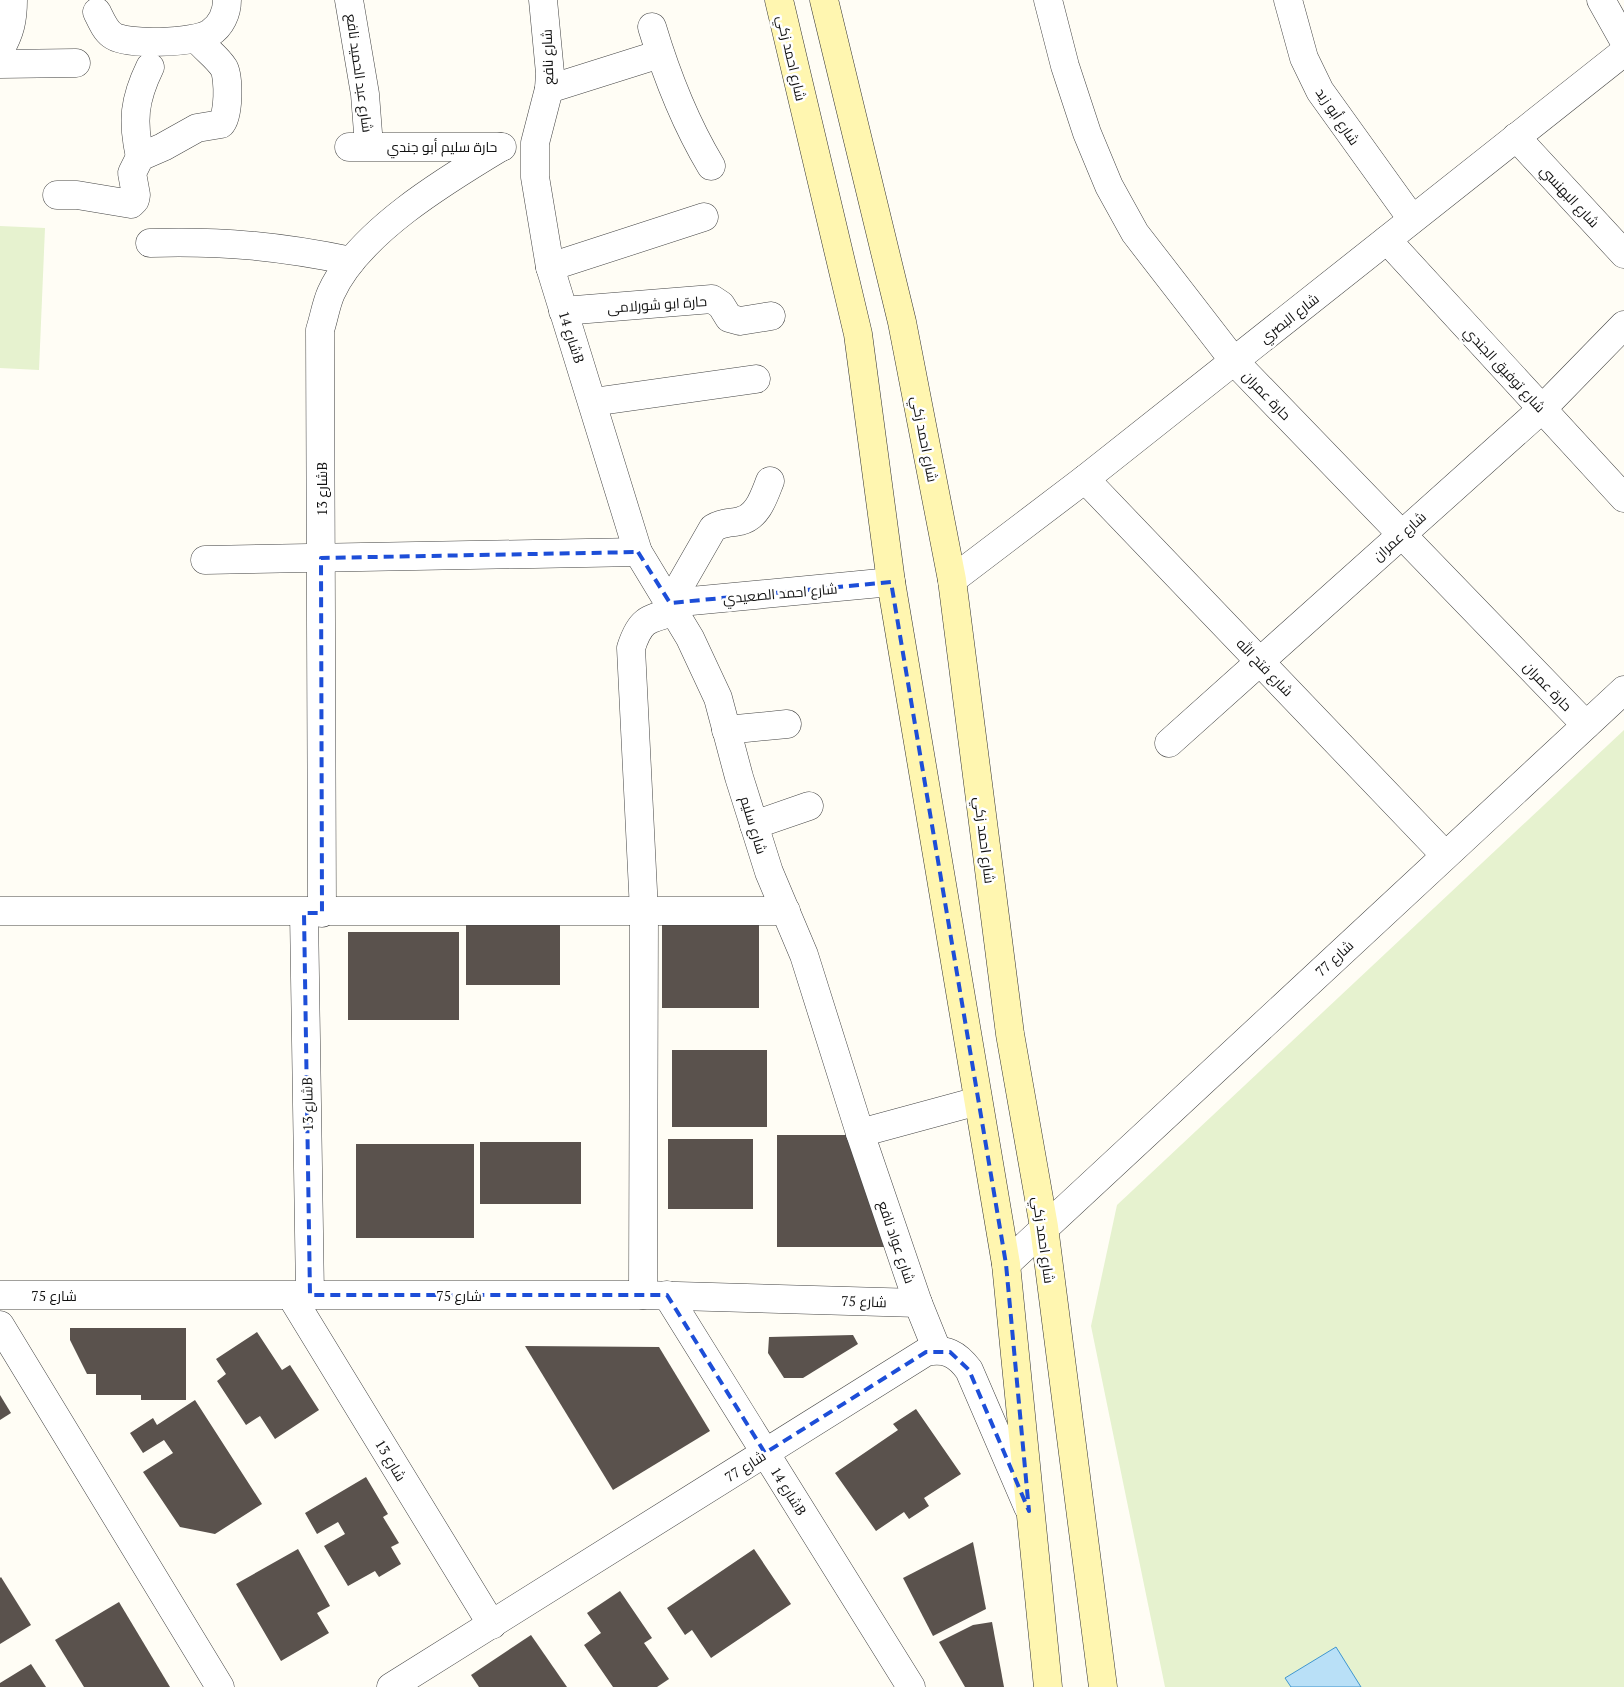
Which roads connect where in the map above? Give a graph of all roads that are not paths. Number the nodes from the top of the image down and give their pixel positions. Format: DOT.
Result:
graph roads {
  1 [pos="13,0"];
  2 [pos="227,0"];
  3 [pos="349,0"];
  4 [pos="543,0"];
  5 [pos="778,0"];
  6 [pos="824,0"];
  7 [pos="1048,0"];
  8 [pos="1288,0"];
  9 [pos="1601,0"];
  10 [pos="97,12"];
  11 [pos="652,27"];
  12 [pos="197,39"];
  13 [pos="1624,41"];
  14 [pos="0,50"];
  15 [pos="1624,52"];
  16 [pos="660,54"];
  17 [pos="76,63"];
  18 [pos="0,64"];
  19 [pos="150,67"];
  20 [pos="548,89"];
  21 [pos="1516,138"];
  22 [pos="535,143"];
  23 [pos="359,146"];
  24 [pos="501,147"];
  25 [pos="140,156"];
  26 [pos="711,166"];
  27 [pos="57,195"];
  28 [pos="704,217"];
  29 [pos="1412,220"];
  30 [pos="1387,240"];
  31 [pos="150,243"];
  32 [pos="1624,254"];
  33 [pos="351,261"];
  34 [pos="550,267"];
  35 [pos="563,311"];
  36 [pos="771,316"];
  37 [pos="1624,325"];
  38 [pos="1234,361"];
  39 [pos="756,379"];
  40 [pos="593,402"];
  41 [pos="1542,409"];
  42 [pos="1085,479"];
  43 [pos="770,481"];
  44 [pos="1624,498"];
  45 [pos="1401,534"];
  46 [pos="634,540"];
  47 [pos="321,558"];
  48 [pos="205,560"];
  49 [pos="952,580"];
  50 [pos="891,582"];
  51 [pos="672,608"];
  52 [pos="1260,661"];
  53 [pos="1624,690"];
  54 [pos="787,724"];
  55 [pos="1586,725"];
  56 [pos="726,730"];
  57 [pos="1169,743"];
  58 [pos="809,806"];
  59 [pos="754,826"];
  60 [pos="1445,856"];
  61 [pos="0,911"];
  62 [pos="644,912"];
  63 [pos="786,912"];
  64 [pos="313,913"];
  65 [pos="978,1101"];
  66 [pos="860,1132"];
  67 [pos="1044,1227"];
  68 [pos="1006,1264"];
  69 [pos="0,1295"];
  70 [pos="655,1295"];
  71 [pos="300,1296"];
  72 [pos="918,1303"];
  73 [pos="0,1325"];
  74 [pos="937,1350"];
  75 [pos="765,1453"];
  76 [pos="1029,1510"];
  77 [pos="492,1625"];
  78 [pos="220,1687"];
  79 [pos="391,1687"];
  80 [pos="911,1687"];
  81 [pos="1048,1687"];
  82 [pos="1103,1687"];
  1 -- 14 [label="street"];
  2 -- 12 [label="street"];
  3 -- 23 [label="street, شارع عبد الحميد نافع"];
  4 -- 20 [label="street, شارع نافع"];
  5 -- 50 [label="street, شارع احمد زكي"];
  6 -- 49 [label="street, شارع احمد زكي"];
  7 -- 38 [label="street, حارة عمران"];
  8 -- 29 [label="street, شارع أبو زيد"];
  9 -- 13 [label="street"];
  10 -- 12 [label="street"];
  11 -- 16 [label="street"];
  12 -- 25 [label="street"];
  15 -- 21 [label="street, شارع البصري"];
  16 -- 20 [label="street"];
  16 -- 26 [label="street"];
  17 -- 18 [label="street"];
  19 -- 25 [label="street"];
  20 -- 22 [label="street, شارع نافع"];
  21 -- 29 [label="street, شارع البصري"];
  21 -- 32 [label="street, شارع البهنسي"];
  22 -- 24 [label="street, حارة سليم أبو جندي"];
  22 -- 34 [label="street, شارع 14B"];
  23 -- 24 [label="street, حارة سليم أبو جندي"];
  24 -- 33 [label="street, شارع 13B"];
  25 -- 27 [label="street"];
  28 -- 34 [label="street"];
  29 -- 30 [label="street, شارع البصري"];
  30 -- 38 [label="street, شارع البصري"];
  30 -- 41 [label="street, شارع توفيق الجندي"];
  31 -- 33 [label="street"];
  33 -- 47 [label="street, شارع 13B"];
  34 -- 35 [label="street, شارع 14B"];
  35 -- 36 [label="street, حارة ابو شورلامى"];
  35 -- 40 [label="street, شارع 14B"];
  37 -- 41 [label="street, شارع عمران"];
  38 -- 42 [label="street, شارع البصري"];
  38 -- 45 [label="street, حارة عمران"];
  39 -- 40 [label="street"];
  40 -- 46 [label="street, شارع 14B"];
  41 -- 44 [label="street, شارع توفيق الجندي"];
  41 -- 45 [label="street, شارع عمران"];
  42 -- 49 [label="street, شارع البصري"];
  42 -- 52 [label="street, شارع فتح الله"];
  43 -- 51 [label="street"];
  45 -- 52 [label="street, شارع عمران"];
  45 -- 55 [label="street, حارة عمران"];
  46 -- 47 [label="street"];
  46 -- 51 [label="street, شارع سليم"];
  47 -- 48 [label="street"];
  47 -- 64 [label="street, شارع 13B"];
  49 -- 67 [label="street, شارع احمد زكي"];
  50 -- 51 [label="street, شارع احمد الصعيدي"];
  50 -- 65 [label="street, شارع احمد زكي"];
  51 -- 56 [label="street, شارع سليم"];
  51 -- 62 [label="street, شارع احمد الصعيدي"];
  52 -- 57 [label="street, شارع عمران"];
  52 -- 60 [label="street, شارع فتح الله"];
  53 -- 55 [label="street, شارع 77"];
  54 -- 56 [label="street"];
  55 -- 60 [label="street, شارع 77"];
  56 -- 59 [label="street, شارع سليم"];
  58 -- 59 [label="street"];
  59 -- 63 [label="street, شارع سليم"];
  60 -- 67 [label="street, شارع 77"];
  61 -- 64 [label="street"];
  62 -- 63 [label="street"];
  62 -- 64 [label="street"];
  62 -- 70 [label="street, شارع احمد الصعيدي"];
  63 -- 66 [label="street, شارع سليم"];
  64 -- 71 [label="street, شارع 13B"];
  65 -- 66 [label="street"];
  65 -- 68 [label="street, شارع احمد زكي"];
  66 -- 72 [label="street, شارع عواد نافع"];
  67 -- 68 [label="street, شارع 77"];
  67 -- 82 [label="street, شارع احمد زكي"];
  68 -- 76 [label="street, شارع احمد زكي"];
  69 -- 71 [label="street, شارع 75"];
  70 -- 71 [label="street, شارع 75"];
  70 -- 72 [label="street, شارع 75"];
  70 -- 75 [label="street, شارع 14B"];
  71 -- 77 [label="street, شارع 13"];
  72 -- 74 [label="street, شارع عواد نافع"];
  73 -- 78 [label="street"];
  74 -- 75 [label="street, شارع 77"];
  74 -- 76 [label="street"];
  75 -- 77 [label="street, شارع 77"];
  75 -- 80 [label="street, شارع 14B"];
  76 -- 81 [label="street, شارع احمد زكي"];
  77 -- 79 [label="street, شارع 77"];
}
